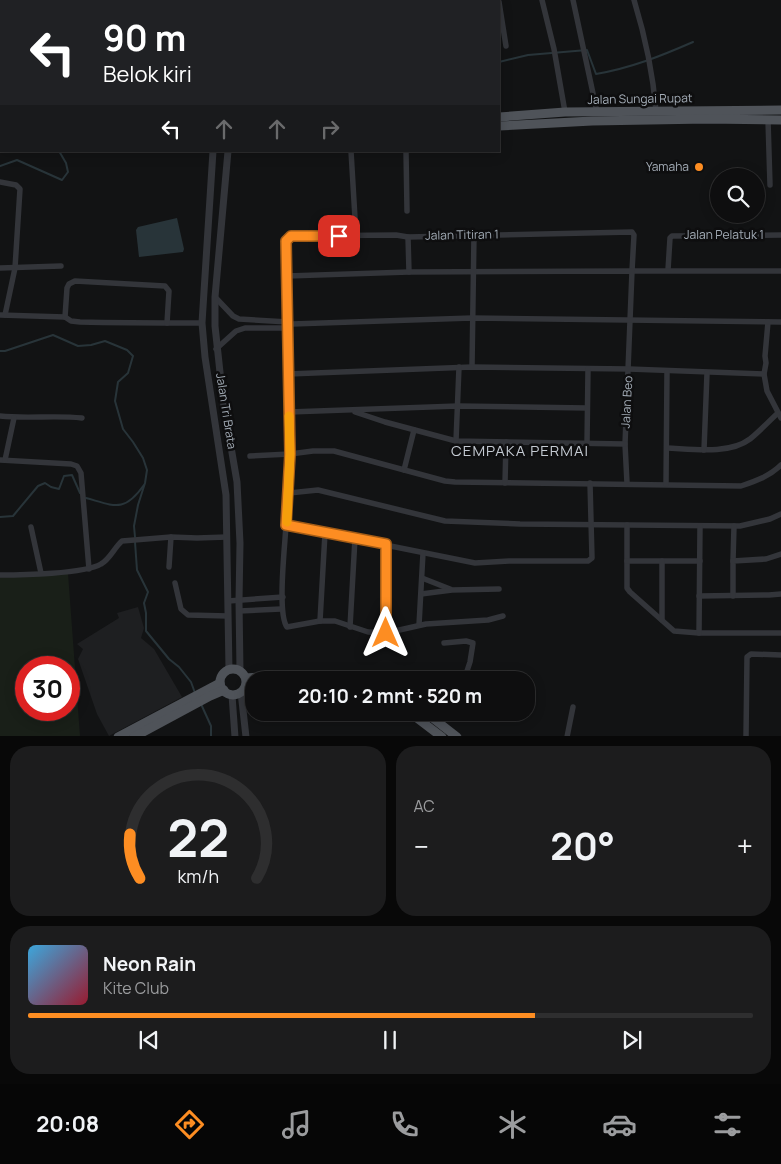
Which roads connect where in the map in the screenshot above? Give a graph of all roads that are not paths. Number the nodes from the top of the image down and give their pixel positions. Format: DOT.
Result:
graph roads {
  1 [pos="175,0"];
  2 [pos="187,0"];
  3 [pos="542,0"];
  4 [pos="573,0"];
  5 [pos="634,0"];
  6 [pos="500,7"];
  7 [pos="506,46"];
  8 [pos="781,110"];
  9 [pos="565,112"];
  10 [pos="597,112"];
  11 [pos="656,112"];
  12 [pos="500,117"];
  13 [pos="768,120"];
  14 [pos="781,120"];
  15 [pos="500,126"];
  16 [pos="213,152"];
  17 [pos="228,152"];
  18 [pos="350,152"];
  19 [pos="406,152"];
  20 [pos="0,182"];
  21 [pos="770,185"];
  22 [pos="406,211"];
  23 [pos="632,232"];
  24 [pos="356,235"];
  25 [pos="474,235"];
  26 [pos="781,235"];
  27 [pos="408,237"];
  28 [pos="208,242"];
  29 [pos="219,243"];
  30 [pos="61,266"];
  31 [pos="0,268"];
  32 [pos="15,268"];
  33 [pos="668,270"];
  34 [pos="473,271"];
  35 [pos="632,271"];
  36 [pos="781,271"];
  37 [pos="409,272"];
  38 [pos="287,276"];
  39 [pos="215,297"];
  40 [pos="2,315"];
  41 [pos="65,317"];
  42 [pos="472,318"];
  43 [pos="630,320"];
  44 [pos="768,322"];
  45 [pos="781,322"];
  46 [pos="167,323"];
  47 [pos="202,324"];
  48 [pos="288,324"];
  49 [pos="216,349"];
  50 [pos="459,367"];
  51 [pos="472,367"];
  52 [pos="588,369"];
  53 [pos="629,369"];
  54 [pos="668,372"];
  55 [pos="707,373"];
  56 [pos="288,374"];
  57 [pos="764,374"];
  58 [pos="223,400"];
  59 [pos="212,401"];
  60 [pos="458,406"];
  61 [pos="587,408"];
  62 [pos="351,411"];
  63 [pos="289,412"];
  64 [pos="779,415"];
  65 [pos="0,416"];
  66 [pos="14,418"];
  67 [pos="82,418"];
  68 [pos="414,430"];
  69 [pos="456,441"];
  70 [pos="506,442"];
  71 [pos="587,444"];
  72 [pos="625,444"];
  73 [pos="667,448"];
  74 [pos="704,450"];
  75 [pos="290,454"];
  76 [pos="250,456"];
  77 [pos="3,460"];
  78 [pos="781,465"];
  79 [pos="404,470"];
  80 [pos="505,483"];
  81 [pos="590,483"];
  82 [pos="626,483"];
  83 [pos="666,484"];
  84 [pos="289,493"];
  85 [pos="781,514"];
  86 [pos="592,524"];
  87 [pos="286,525"];
  88 [pos="627,525"];
  89 [pos="700,526"];
  90 [pos="734,526"];
  91 [pos="31,528"];
  92 [pos="325,532"];
  93 [pos="172,537"];
  94 [pos="227,537"];
  95 [pos="356,538"];
  96 [pos="386,544"];
  97 [pos="423,552"];
  98 [pos="781,554"];
  99 [pos="627,561"];
  100 [pos="662,561"];
  101 [pos="700,561"];
  102 [pos="733,562"];
  103 [pos="169,567"];
  104 [pos="89,569"];
  105 [pos="41,573"];
  106 [pos="0,574"];
  107 [pos="422,578"];
  108 [pos="175,583"];
  109 [pos="499,589"];
  110 [pos="452,590"];
  111 [pos="421,594"];
  112 [pos="781,594"];
  113 [pos="699,596"];
  114 [pos="733,596"];
  115 [pos="283,597"];
  116 [pos="228,601"];
  117 [pos="239,601"];
  118 [pos="282,609"];
  119 [pos="239,611"];
  120 [pos="228,616"];
  121 [pos="503,616"];
  122 [pos="662,620"];
  123 [pos="320,621"];
  124 [pos="419,625"];
  125 [pos="350,627"];
  126 [pos="386,633"];
  127 [pos="699,633"];
  128 [pos="781,633"];
  129 [pos="444,644"];
  130 [pos="781,655"];
  131 [pos="229,670"];
  132 [pos="467,671"];
  133 [pos="243,674"];
  134 [pos="236,689"];
  135 [pos="191,702"];
  136 [pos="573,708"];
  137 [pos="428,721"];
  138 [pos="432,721"];
  139 [pos="436,721"];
  140 [pos="434,724"];
  141 [pos="118,736"];
  142 [pos="134,736"];
  143 [pos="235,736"];
  144 [pos="246,736"];
  145 [pos="442,736"];
  146 [pos="457,736"];
  147 [pos="567,736"];
  148 [pos="746,736"];
  1 -- 2 [label="street"];
  3 -- 9 [label="street"];
  4 -- 10 [label="street"];
  5 -- 11 [label="street"];
  6 -- 7 [label="street"];
  8 -- 11 [label="main road, Jalan Sungai Rupat"];
  9 -- 10 [label="main road, Jalan Sungai Rupat"];
  9 -- 12 [label="main road, Jalan Sungai Rupat"];
  10 -- 11 [label="main road, Jalan Sungai Rupat"];
  13 -- 14 [label="main road, Jalan Sungai Rupat"];
  13 -- 15 [label="main road, Jalan Sungai Rupat"];
  13 -- 21 [label="street"];
  16 -- 28 [label="street, Jalan Tri Brata"];
  17 -- 29 [label="street, Jalan Tri Brata"];
  18 -- 24 [label="street"];
  19 -- 22 [label="street"];
  20 -- 32 [label="street"];
  23 -- 25 [label="street, Jalan Titiran 1"];
  23 -- 35 [label="street, Jalan Beo"];
  24 -- 27 [label="street, Jalan Titiran 1"];
  24 -- 38 [label="street, Jalan Titiran 1"];
  25 -- 27 [label="street, Jalan Titiran 1"];
  25 -- 34 [label="street"];
  26 -- 33 [label="street, Jalan Pelatuk 1"];
  27 -- 37 [label="street"];
  28 -- 29 [label="street"];
  28 -- 47 [label="street, Jalan Tri Brata"];
  29 -- 39 [label="street, Jalan Tri Brata"];
  30 -- 32 [label="street"];
  31 -- 32 [label="street"];
  32 -- 40 [label="street"];
  33 -- 35 [label="street"];
  33 -- 36 [label="street"];
  34 -- 35 [label="street"];
  34 -- 37 [label="street"];
  34 -- 42 [label="street"];
  35 -- 43 [label="street, Jalan Beo"];
  37 -- 38 [label="street"];
  38 -- 48 [label="street"];
  39 -- 48 [label="street"];
  39 -- 49 [label="street, Jalan Tri Brata"];
  40 -- 41 [label="street"];
  41 -- 46 [label="street"];
  41 -- 46 [label="street"];
  42 -- 43 [label="street"];
  42 -- 48 [label="street"];
  42 -- 51 [label="street"];
  43 -- 44 [label="street"];
  43 -- 53 [label="street, Jalan Beo"];
  44 -- 45 [label="street"];
  44 -- 57 [label="street"];
  46 -- 47 [label="street"];
  47 -- 59 [label="street, Jalan Tri Brata"];
  48 -- 49 [label="street"];
  48 -- 56 [label="street"];
  49 -- 58 [label="street, Jalan Tri Brata"];
  50 -- 51 [label="street"];
  50 -- 56 [label="street"];
  50 -- 60 [label="street"];
  51 -- 52 [label="street"];
  52 -- 53 [label="street"];
  52 -- 61 [label="street"];
  53 -- 54 [label="street"];
  53 -- 72 [label="street, Jalan Beo"];
  54 -- 55 [label="street"];
  54 -- 73 [label="street"];
  55 -- 57 [label="street"];
  55 -- 74 [label="street"];
  56 -- 63 [label="street"];
  57 -- 64 [label="street"];
  58 -- 59 [label="street"];
  58 -- 117 [label="street, Jalan Tri Brata"];
  59 -- 94 [label="street, Jalan Tri Brata"];
  60 -- 61 [label="street"];
  60 -- 62 [label="street"];
  60 -- 69 [label="street"];
  61 -- 71 [label="street"];
  62 -- 63 [label="street"];
  62 -- 68 [label="street"];
  63 -- 75 [label="street"];
  64 -- 74 [label="street"];
  65 -- 66 [label="street"];
  66 -- 67 [label="street"];
  66 -- 77 [label="street"];
  68 -- 69 [label="street"];
  68 -- 79 [label="street"];
  69 -- 70 [label="street"];
  70 -- 71 [label="street"];
  70 -- 80 [label="street"];
  71 -- 72 [label="street"];
  72 -- 82 [label="street, Jalan Beo"];
  73 -- 74 [label="street"];
  73 -- 83 [label="street"];
  75 -- 76 [label="street"];
  75 -- 79 [label="street"];
  75 -- 84 [label="street"];
  77 -- 104 [label="street"];
  78 -- 83 [label="street"];
  79 -- 80 [label="street"];
  80 -- 81 [label="street"];
  81 -- 82 [label="street"];
  81 -- 86 [label="street"];
  82 -- 83 [label="street"];
  84 -- 86 [label="street"];
  84 -- 87 [label="street"];
  85 -- 90 [label="street"];
  86 -- 88 [label="street"];
  86 -- 97 [label="street"];
  87 -- 92 [label="street"];
  87 -- 115 [label="street"];
  88 -- 89 [label="street"];
  88 -- 99 [label="street"];
  89 -- 90 [label="street"];
  89 -- 101 [label="street"];
  90 -- 102 [label="street"];
  91 -- 105 [label="street"];
  92 -- 95 [label="street"];
  92 -- 123 [label="street"];
  93 -- 94 [label="street"];
  93 -- 103 [label="street"];
  93 -- 104 [label="street"];
  94 -- 116 [label="street, Jalan Tri Brata"];
  95 -- 96 [label="street"];
  95 -- 125 [label="street"];
  96 -- 97 [label="street"];
  96 -- 126 [label="street"];
  97 -- 107 [label="street"];
  98 -- 102 [label="street"];
  99 -- 100 [label="street"];
  99 -- 122 [label="street"];
  100 -- 101 [label="street"];
  100 -- 122 [label="street"];
  101 -- 113 [label="street"];
  102 -- 114 [label="street"];
  104 -- 105 [label="street"];
  105 -- 106 [label="street"];
  107 -- 110 [label="street"];
  107 -- 111 [label="street"];
  108 -- 120 [label="street"];
  109 -- 110 [label="street"];
  110 -- 111 [label="street"];
  111 -- 124 [label="street"];
  112 -- 114 [label="street"];
  113 -- 114 [label="street"];
  113 -- 127 [label="street"];
  115 -- 117 [label="street"];
  115 -- 118 [label="street"];
  116 -- 117 [label="street"];
  116 -- 120 [label="street, Jalan Tri Brata"];
  117 -- 119 [label="street, Jalan Tri Brata"];
  118 -- 119 [label="street"];
  118 -- 123 [label="street"];
  119 -- 133 [label="street, Jalan Tri Brata"];
  120 -- 131 [label="street, Jalan Tri Brata"];
  121 -- 124 [label="street"];
  122 -- 127 [label="street"];
  123 -- 125 [label="street"];
  124 -- 126 [label="street"];
  125 -- 126 [label="street"];
  127 -- 128 [label="street"];
  129 -- 132 [label="street"];
  130 -- 148 [label="street"];
  131 -- 133 [label="main road"];
  131 -- 134 [label="main road"];
  133 -- 134 [label="main road"];
  134 -- 135 [label="main road"];
  134 -- 143 [label="street"];
  134 -- 144 [label="street"];
  135 -- 141 [label="main road"];
  135 -- 142 [label="main road"];
  136 -- 147 [label="street"];
  137 -- 140 [label="main road"];
  138 -- 140 [label="main road"];
  139 -- 140 [label="street"];
  140 -- 145 [label="main road"];
  140 -- 146 [label="main road"];
}
